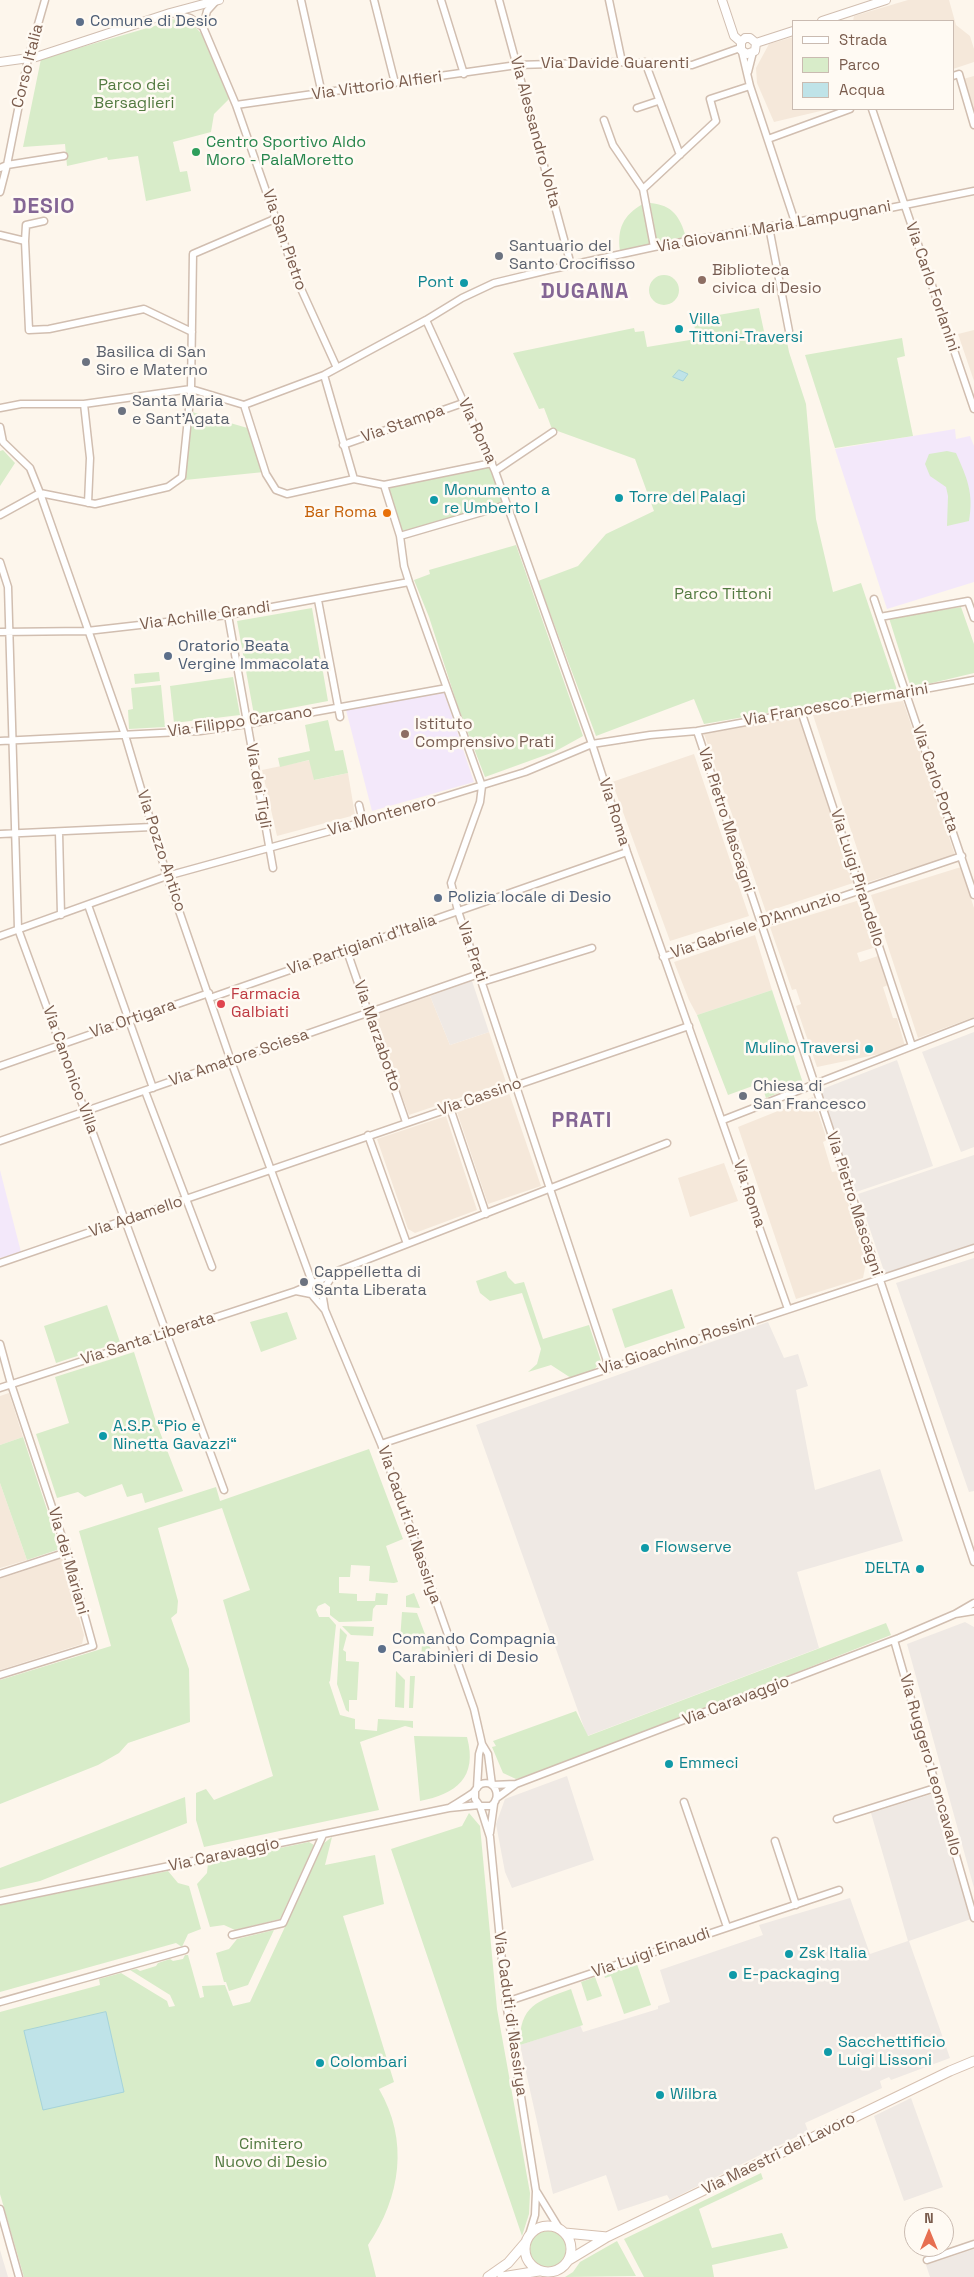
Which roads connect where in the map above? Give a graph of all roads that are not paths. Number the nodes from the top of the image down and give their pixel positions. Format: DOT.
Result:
graph roads {
  1 [pos="45,0"];
  2 [pos="217,0"];
  3 [pos="301,0"];
  4 [pos="374,0"];
  5 [pos="442,0"];
  6 [pos="499,0"];
  7 [pos="609,0"];
  8 [pos="722,0"];
  9 [pos="886,0"];
  10 [pos="170,13"];
  11 [pos="843,18"];
  12 [pos="829,20"];
  13 [pos="203,26"];
  14 [pos="792,31"];
  15 [pos="756,43"];
  16 [pos="741,47"];
  17 [pos="753,52"];
  18 [pos="28,59"];
  19 [pos="0,62"];
  20 [pos="622,62"];
  21 [pos="645,62"];
  22 [pos="517,65"];
  23 [pos="464,74"];
  24 [pos="748,75"];
  25 [pos="956,75"];
  26 [pos="395,83"];
  27 [pos="750,86"];
  28 [pos="322,94"];
  29 [pos="658,101"];
  30 [pos="236,105"];
  31 [pos="637,108"];
  32 [pos="847,110"];
  33 [pos="872,110"];
  34 [pos="604,120"];
  35 [pos="974,125"];
  36 [pos="768,139"];
  37 [pos="680,155"];
  38 [pos="64,156"];
  39 [pos="7,165"];
  40 [pos="0,168"];
  41 [pos="643,189"];
  42 [pos="974,191"];
  43 [pos="0,192"];
  44 [pos="904,205"];
  45 [pos="277,218"];
  46 [pos="44,221"];
  47 [pos="795,222"];
  48 [pos="769,226"];
  49 [pos="0,235"];
  50 [pos="25,241"];
  51 [pos="654,247"];
  52 [pos="571,265"];
  53 [pos="426,320"];
  54 [pos="789,331"];
  55 [pos="192,332"];
  56 [pos="337,368"];
  57 [pos="324,376"];
  58 [pos="191,389"];
  59 [pos="464,403"];
  60 [pos="84,404"];
  61 [pos="244,405"];
  62 [pos="0,408"];
  63 [pos="974,409"];
  64 [pos="0,427"];
  65 [pos="553,432"];
  66 [pos="343,444"];
  67 [pos="492,463"];
  68 [pos="495,471"];
  69 [pos="354,480"];
  70 [pos="384,485"];
  71 [pos="40,493"];
  72 [pos="88,503"];
  73 [pos="506,505"];
  74 [pos="0,515"];
  75 [pos="400,536"];
  76 [pos="0,562"];
  77 [pos="408,582"];
  78 [pos="318,600"];
  79 [pos="874,600"];
  80 [pos="228,615"];
  81 [pos="880,617"];
  82 [pos="974,618"];
  83 [pos="87,631"];
  84 [pos="0,632"];
  85 [pos="8,632"];
  86 [pos="974,680"];
  87 [pos="447,688"];
  88 [pos="906,693"];
  89 [pos="338,708"];
  90 [pos="801,711"];
  91 [pos="340,717"];
  92 [pos="247,724"];
  93 [pos="697,731"];
  94 [pos="125,735"];
  95 [pos="0,740"];
  96 [pos="11,740"];
  97 [pos="592,744"];
  98 [pos="482,786"];
  99 [pos="359,806"];
  100 [pos="363,822"];
  101 [pos="152,827"];
  102 [pos="59,832"];
  103 [pos="0,834"];
  104 [pos="15,834"];
  105 [pos="270,848"];
  106 [pos="627,852"];
  107 [pos="962,856"];
  108 [pos="273,868"];
  109 [pos="167,876"];
  110 [pos="861,890"];
  111 [pos="974,894"];
  112 [pos="88,905"];
  113 [pos="458,911"];
  114 [pos="61,915"];
  115 [pos="761,924"];
  116 [pos="18,929"];
  117 [pos="0,936"];
  118 [pos="592,948"];
  119 [pos="347,951"];
  120 [pos="664,957"];
  121 [pos="479,974"];
  122 [pos="482,982"];
  123 [pos="210,995"];
  124 [pos="369,1012"];
  125 [pos="129,1021"];
  126 [pos="974,1022"];
  127 [pos="689,1026"];
  128 [pos="62,1044"];
  129 [pos="912,1046"];
  130 [pos="231,1061"];
  131 [pos="0,1066"];
  132 [pos="515,1084"];
  133 [pos="815,1086"];
  134 [pos="153,1088"];
  135 [pos="145,1091"];
  136 [pos="450,1108"];
  137 [pos="85,1112"];
  138 [pos="723,1120"];
  139 [pos="406,1122"];
  140 [pos="368,1135"];
  141 [pos="0,1141"];
  142 [pos="667,1143"];
  143 [pos="271,1170"];
  144 [pos="550,1189"];
  145 [pos="187,1200"];
  146 [pos="486,1214"];
  147 [pos="126,1220"];
  148 [pos="407,1244"];
  149 [pos="974,1248"];
  150 [pos="0,1264"];
  151 [pos="212,1267"];
  152 [pos="335,1272"];
  153 [pos="879,1279"];
  154 [pos="313,1283"];
  155 [pos="296,1291"];
  156 [pos="323,1291"];
  157 [pos="311,1294"];
  158 [pos="788,1309"];
  159 [pos="325,1310"];
  160 [pos="168,1333"];
  161 [pos="0,1344"];
  162 [pos="610,1367"];
  163 [pos="10,1384"];
  164 [pos="0,1388"];
  165 [pos="381,1444"];
  166 [pos="224,1490"];
  167 [pos="67,1552"];
  168 [pos="974,1562"];
  169 [pos="0,1574"];
  170 [pos="974,1603"];
  171 [pos="974,1611"];
  172 [pos="955,1614"];
  173 [pos="894,1640"];
  174 [pos="0,1675"];
  175 [pos="482,1744"];
  176 [pos="516,1784"];
  177 [pos="492,1786"];
  178 [pos="935,1788"];
  179 [pos="476,1790"];
  180 [pos="498,1797"];
  181 [pos="684,1802"];
  182 [pos="494,1804"];
  183 [pos="480,1805"];
  184 [pos="448,1808"];
  185 [pos="837,1820"];
  186 [pos="323,1835"];
  187 [pos="490,1837"];
  188 [pos="775,1841"];
  189 [pos="839,1890"];
  190 [pos="0,1901"];
  191 [pos="796,1905"];
  192 [pos="974,1918"];
  193 [pos="727,1927"];
  194 [pos="232,1935"];
  195 [pos="185,1950"];
  196 [pos="0,2002"];
  197 [pos="506,2002"];
  198 [pos="974,2057"];
  199 [pos="974,2061"];
  200 [pos="950,2071"];
  201 [pos="536,2191"];
  202 [pos="0,2209"];
  203 [pos="562,2231"];
  204 [pos="607,2237"];
  205 [pos="527,2240"];
  206 [pos="974,2244"];
  207 [pos="569,2260"];
  208 [pos="927,2260"];
  209 [pos="539,2271"];
  210 [pos="19,2277"];
  211 [pos="488,2277"];
  212 [pos="502,2277"];
  1 -- 18 [label="street, Corso Italia"];
  2 -- 10 [label="street"];
  2 -- 13 [label="street"];
  3 -- 28 [label="street"];
  4 -- 26 [label="street"];
  5 -- 23 [label="street"];
  6 -- 22 [label="street, Via Alessandro Volta"];
  7 -- 20 [label="street"];
  8 -- 16 [label="street"];
  9 -- 11 [label="street"];
  10 -- 13 [label="street"];
  10 -- 18 [label="street"];
  11 -- 12 [label="street"];
  13 -- 30 [label="street, Via San Pietro"];
  14 -- 15 [label="street"];
  15 -- 16 [label="street"];
  15 -- 17 [label="street"];
  16 -- 17 [label="street"];
  16 -- 21 [label="street, Via Davide Guarenti"];
  16 -- 24 [label="street"];
  17 -- 24 [label="street"];
  18 -- 19 [label="street"];
  18 -- 39 [label="street, Corso Italia"];
  20 -- 21 [label="street, Via Davide Guarenti"];
  20 -- 22 [label="street, Via Davide Guarenti"];
  21 -- 29 [label="street"];
  22 -- 23 [label="street, Via Vittorio Alfieri"];
  22 -- 52 [label="street, Via Alessandro Volta"];
  23 -- 26 [label="street, Via Vittorio Alfieri"];
  24 -- 27 [label="street"];
  25 -- 35 [label="street"];
  26 -- 28 [label="street, Via Vittorio Alfieri"];
  27 -- 36 [label="street"];
  27 -- 37 [label="street"];
  28 -- 30 [label="street, Via Vittorio Alfieri"];
  29 -- 31 [label="street"];
  29 -- 37 [label="street"];
  30 -- 45 [label="street, Via San Pietro"];
  32 -- 36 [label="street"];
  33 -- 44 [label="street, Via Carlo Forlanini"];
  34 -- 41 [label="street"];
  36 -- 47 [label="street"];
  37 -- 41 [label="street"];
  38 -- 39 [label="street"];
  39 -- 40 [label="street"];
  39 -- 43 [label="street, Corso Italia"];
  41 -- 51 [label="street"];
  42 -- 44 [label="street, Via Giovanni Maria Lampugnani"];
  44 -- 47 [label="street, Via Giovanni Maria Lampugnani"];
  44 -- 63 [label="street, Via Carlo Forlanini"];
  45 -- 55 [label="street"];
  45 -- 56 [label="street, Via San Pietro"];
  46 -- 50 [label="street"];
  47 -- 48 [label="street, Via Giovanni Maria Lampugnani"];
  48 -- 51 [label="street, Via Giovanni Maria Lampugnani"];
  48 -- 54 [label="street"];
  49 -- 50 [label="street"];
  50 -- 55 [label="street"];
  51 -- 52 [label="street, Via Giovanni Maria Lampugnani"];
  52 -- 53 [label="street, Via Giovanni Maria Lampugnani"];
  53 -- 56 [label="street, Via Giovanni Maria Lampugnani"];
  53 -- 59 [label="street, Via Roma"];
  55 -- 58 [label="street"];
  56 -- 57 [label="street, Via Giovanni Maria Lampugnani"];
  57 -- 61 [label="street, Via Giovanni Maria Lampugnani"];
  57 -- 66 [label="street"];
  58 -- 60 [label="street"];
  58 -- 61 [label="street"];
  58 -- 72 [label="street"];
  59 -- 66 [label="street, Via Stampa"];
  59 -- 67 [label="street, Via Roma"];
  60 -- 62 [label="street"];
  60 -- 72 [label="street"];
  61 -- 69 [label="street"];
  64 -- 71 [label="street, Via Pozzo Antico"];
  65 -- 68 [label="street"];
  66 -- 69 [label="street"];
  67 -- 68 [label="street, Via Roma"];
  67 -- 70 [label="street"];
  68 -- 73 [label="street, Via Roma"];
  69 -- 70 [label="street"];
  70 -- 75 [label="street"];
  71 -- 72 [label="street"];
  71 -- 74 [label="street"];
  71 -- 83 [label="street, Via Pozzo Antico"];
  73 -- 75 [label="street"];
  73 -- 97 [label="street, Via Roma"];
  75 -- 77 [label="street"];
  76 -- 85 [label="street, Via Canonico Villa"];
  77 -- 78 [label="street, Via Achille Grandi"];
  77 -- 87 [label="street"];
  78 -- 80 [label="street, Via Achille Grandi"];
  78 -- 89 [label="street"];
  79 -- 81 [label="street, Via Carlo Porta"];
  80 -- 83 [label="street, Via Achille Grandi"];
  80 -- 92 [label="street, Via dei Tigli"];
  81 -- 82 [label="street"];
  81 -- 88 [label="street, Via Carlo Porta"];
  83 -- 85 [label="street, Via Achille Grandi"];
  83 -- 94 [label="street, Via Pozzo Antico"];
  84 -- 85 [label="street, Via Achille Grandi"];
  85 -- 96 [label="street, Via Canonico Villa"];
  86 -- 88 [label="street, Via Francesco Piermarini"];
  87 -- 89 [label="street, Via Filippo Carcano"];
  87 -- 98 [label="street"];
  88 -- 90 [label="street, Via Francesco Piermarini"];
  88 -- 107 [label="street, Via Carlo Porta"];
  89 -- 91 [label="street"];
  89 -- 92 [label="street, Via Filippo Carcano"];
  90 -- 93 [label="street, Via Francesco Piermarini"];
  90 -- 110 [label="street, Via Luigi Pirandello"];
  92 -- 94 [label="street, Via Filippo Carcano"];
  92 -- 105 [label="street, Via dei Tigli"];
  93 -- 97 [label="street, Via Francesco Piermarini"];
  93 -- 115 [label="street, Via Pietro Mascagni"];
  94 -- 96 [label="street, Via Filippo Carcano"];
  94 -- 101 [label="street, Via Pozzo Antico"];
  95 -- 96 [label="street, Via Filippo Carcano"];
  96 -- 104 [label="street, Via Canonico Villa"];
  97 -- 98 [label="street, Via Montenero"];
  97 -- 106 [label="street, Via Roma"];
  98 -- 100 [label="street, Via Montenero"];
  98 -- 113 [label="street, Via Prati"];
  99 -- 100 [label="street"];
  100 -- 105 [label="street, Via Montenero"];
  101 -- 102 [label="street"];
  101 -- 109 [label="street, Via Pozzo Antico"];
  102 -- 104 [label="street"];
  102 -- 114 [label="street"];
  103 -- 104 [label="street"];
  104 -- 116 [label="street, Via Canonico Villa"];
  105 -- 108 [label="street, Via dei Tigli"];
  105 -- 109 [label="street, Via Montenero"];
  106 -- 113 [label="street, Via Partigiani d'Italia"];
  106 -- 120 [label="street, Via Roma"];
  107 -- 110 [label="street, Via Gabriele D'Annunzio"];
  107 -- 111 [label="street, Via Carlo Porta"];
  109 -- 112 [label="street, Via Montenero"];
  109 -- 123 [label="street, Via Pozzo Antico"];
  110 -- 115 [label="street, Via Gabriele D'Annunzio"];
  110 -- 129 [label="street, Via Luigi Pirandello"];
  112 -- 114 [label="street, Via Montenero"];
  112 -- 125 [label="street"];
  113 -- 119 [label="street, Via Partigiani d'Italia"];
  113 -- 121 [label="street, Via Prati"];
  114 -- 116 [label="street, Via Montenero"];
  115 -- 120 [label="street, Via Gabriele D'Annunzio"];
  115 -- 133 [label="street, Via Pietro Mascagni"];
  116 -- 117 [label="street, Via Montenero"];
  116 -- 128 [label="street, Via Canonico Villa"];
  118 -- 122 [label="street"];
  119 -- 123 [label="street, Via Partigiani d'Italia"];
  119 -- 124 [label="street, Via Marzabotto"];
  120 -- 127 [label="street, Via Roma"];
  121 -- 122 [label="street, Via Prati"];
  121 -- 124 [label="street, Via Amatore Sciesa"];
  122 -- 132 [label="street, Via Prati"];
  123 -- 125 [label="street, Via Ortigara"];
  123 -- 130 [label="street, Via Pozzo Antico"];
  124 -- 130 [label="street, Via Amatore Sciesa"];
  124 -- 139 [label="street, Via Marzabotto"];
  125 -- 128 [label="street, Via Ortigara"];
  125 -- 134 [label="street"];
  126 -- 129 [label="street"];
  127 -- 132 [label="street, Via Cassino"];
  127 -- 138 [label="street, Via Roma"];
  128 -- 131 [label="street, Via Ortigara"];
  128 -- 137 [label="street, Via Canonico Villa"];
  129 -- 133 [label="street"];
  130 -- 134 [label="street, Via Amatore Sciesa"];
  130 -- 143 [label="street, Via Pozzo Antico"];
  132 -- 136 [label="street, Via Cassino"];
  132 -- 144 [label="street, Via Prati"];
  133 -- 138 [label="street"];
  133 -- 153 [label="street, Via Pietro Mascagni"];
  134 -- 135 [label="street, Via Amatore Sciesa"];
  135 -- 137 [label="street, Via Amatore Sciesa"];
  135 -- 145 [label="street"];
  136 -- 139 [label="street, Via Cassino"];
  136 -- 146 [label="street"];
  137 -- 141 [label="street, Via Amatore Sciesa"];
  137 -- 147 [label="street, Via Canonico Villa"];
  138 -- 158 [label="street, Via Roma"];
  139 -- 140 [label="street, Via Cassino"];
  140 -- 143 [label="street, Via Cassino"];
  140 -- 148 [label="street"];
  142 -- 144 [label="street, Via Santa Liberata"];
  143 -- 145 [label="street, Via Adamello"];
  143 -- 154 [label="street, Via Pozzo Antico"];
  144 -- 146 [label="street, Via Santa Liberata"];
  144 -- 162 [label="street, Via Prati"];
  145 -- 147 [label="street, Via Adamello"];
  145 -- 151 [label="street"];
  146 -- 148 [label="street, Via Santa Liberata"];
  147 -- 150 [label="street, Via Adamello"];
  147 -- 160 [label="street, Via Canonico Villa"];
  148 -- 152 [label="street, Via Santa Liberata"];
  149 -- 153 [label="street, Via Gioachino Rossini"];
  152 -- 154 [label="street, Via Santa Liberata"];
  152 -- 156 [label="street"];
  153 -- 158 [label="street, Via Gioachino Rossini"];
  153 -- 168 [label="street, Via Pietro Mascagni"];
  154 -- 155 [label="street, Via Santa Liberata"];
  154 -- 156 [label="street"];
  154 -- 157 [label="street"];
  155 -- 157 [label="street"];
  155 -- 160 [label="street, Via Santa Liberata"];
  156 -- 157 [label="street"];
  156 -- 159 [label="street"];
  157 -- 159 [label="street"];
  158 -- 162 [label="street, Via Gioachino Rossini"];
  159 -- 165 [label="street, Via Caduti di Nassirya"];
  160 -- 163 [label="street, Via Santa Liberata"];
  160 -- 166 [label="street, Via Canonico Villa"];
  161 -- 163 [label="street, Via dei Mariani"];
  162 -- 165 [label="street, Via Gioachino Rossini"];
  163 -- 164 [label="street, Via Santa Liberata"];
  163 -- 167 [label="street, Via dei Mariani"];
  165 -- 175 [label="street, Via Caduti di Nassirya"];
  167 -- 169 [label="street"];
  167 -- 174 [label="street, Via dei Mariani"];
  170 -- 172 [label="street, Via Caravaggio"];
  171 -- 172 [label="street, Via Caravaggio"];
  172 -- 173 [label="street, Via Caravaggio"];
  173 -- 176 [label="street, Via Caravaggio"];
  173 -- 178 [label="street, Via Ruggero Leoncavallo"];
  175 -- 177 [label="street, Via Caduti di Nassirya"];
  175 -- 179 [label="street, Via Caduti di Nassirya"];
  176 -- 177 [label="street, Via Caravaggio"];
  176 -- 180 [label="street, Via Caravaggio"];
  177 -- 179 [label="street"];
  177 -- 180 [label="street"];
  178 -- 185 [label="street"];
  178 -- 192 [label="street, Via Ruggero Leoncavallo"];
  179 -- 183 [label="street"];
  179 -- 184 [label="street, Via Caravaggio"];
  180 -- 182 [label="street"];
  181 -- 193 [label="street"];
  182 -- 183 [label="street"];
  182 -- 187 [label="street, Via Caduti di Nassirya"];
  183 -- 184 [label="street, Via Caravaggio"];
  183 -- 187 [label="street, Via Caduti di Nassirya"];
  184 -- 186 [label="street, Via Caravaggio"];
  186 -- 190 [label="street, Via Caravaggio"];
  186 -- 194 [label="street"];
  187 -- 197 [label="street, Via Caduti di Nassirya"];
  188 -- 191 [label="street"];
  189 -- 191 [label="street, Via Luigi Einaudi"];
  191 -- 193 [label="street, Via Luigi Einaudi"];
  193 -- 197 [label="street, Via Luigi Einaudi"];
  195 -- 196 [label="street"];
  197 -- 201 [label="street, Via Caduti di Nassirya"];
  198 -- 200 [label="main road, Via Maestri del Lavoro"];
  199 -- 200 [label="main road, Via Maestri del Lavoro"];
  200 -- 204 [label="main road, Via Maestri del Lavoro"];
  201 -- 203 [label="street, Via Caduti di Nassirya"];
  201 -- 205 [label="street, Via Caduti di Nassirya"];
  202 -- 210 [label="street"];
  203 -- 204 [label="main road"];
  203 -- 205 [label="main road"];
  203 -- 207 [label="main road"];
  204 -- 207 [label="main road, Via Maestri del Lavoro"];
  205 -- 209 [label="main road"];
  205 -- 211 [label="main road"];
  206 -- 208 [label="street"];
  207 -- 209 [label="main road"];
  209 -- 212 [label="main road"];
}
